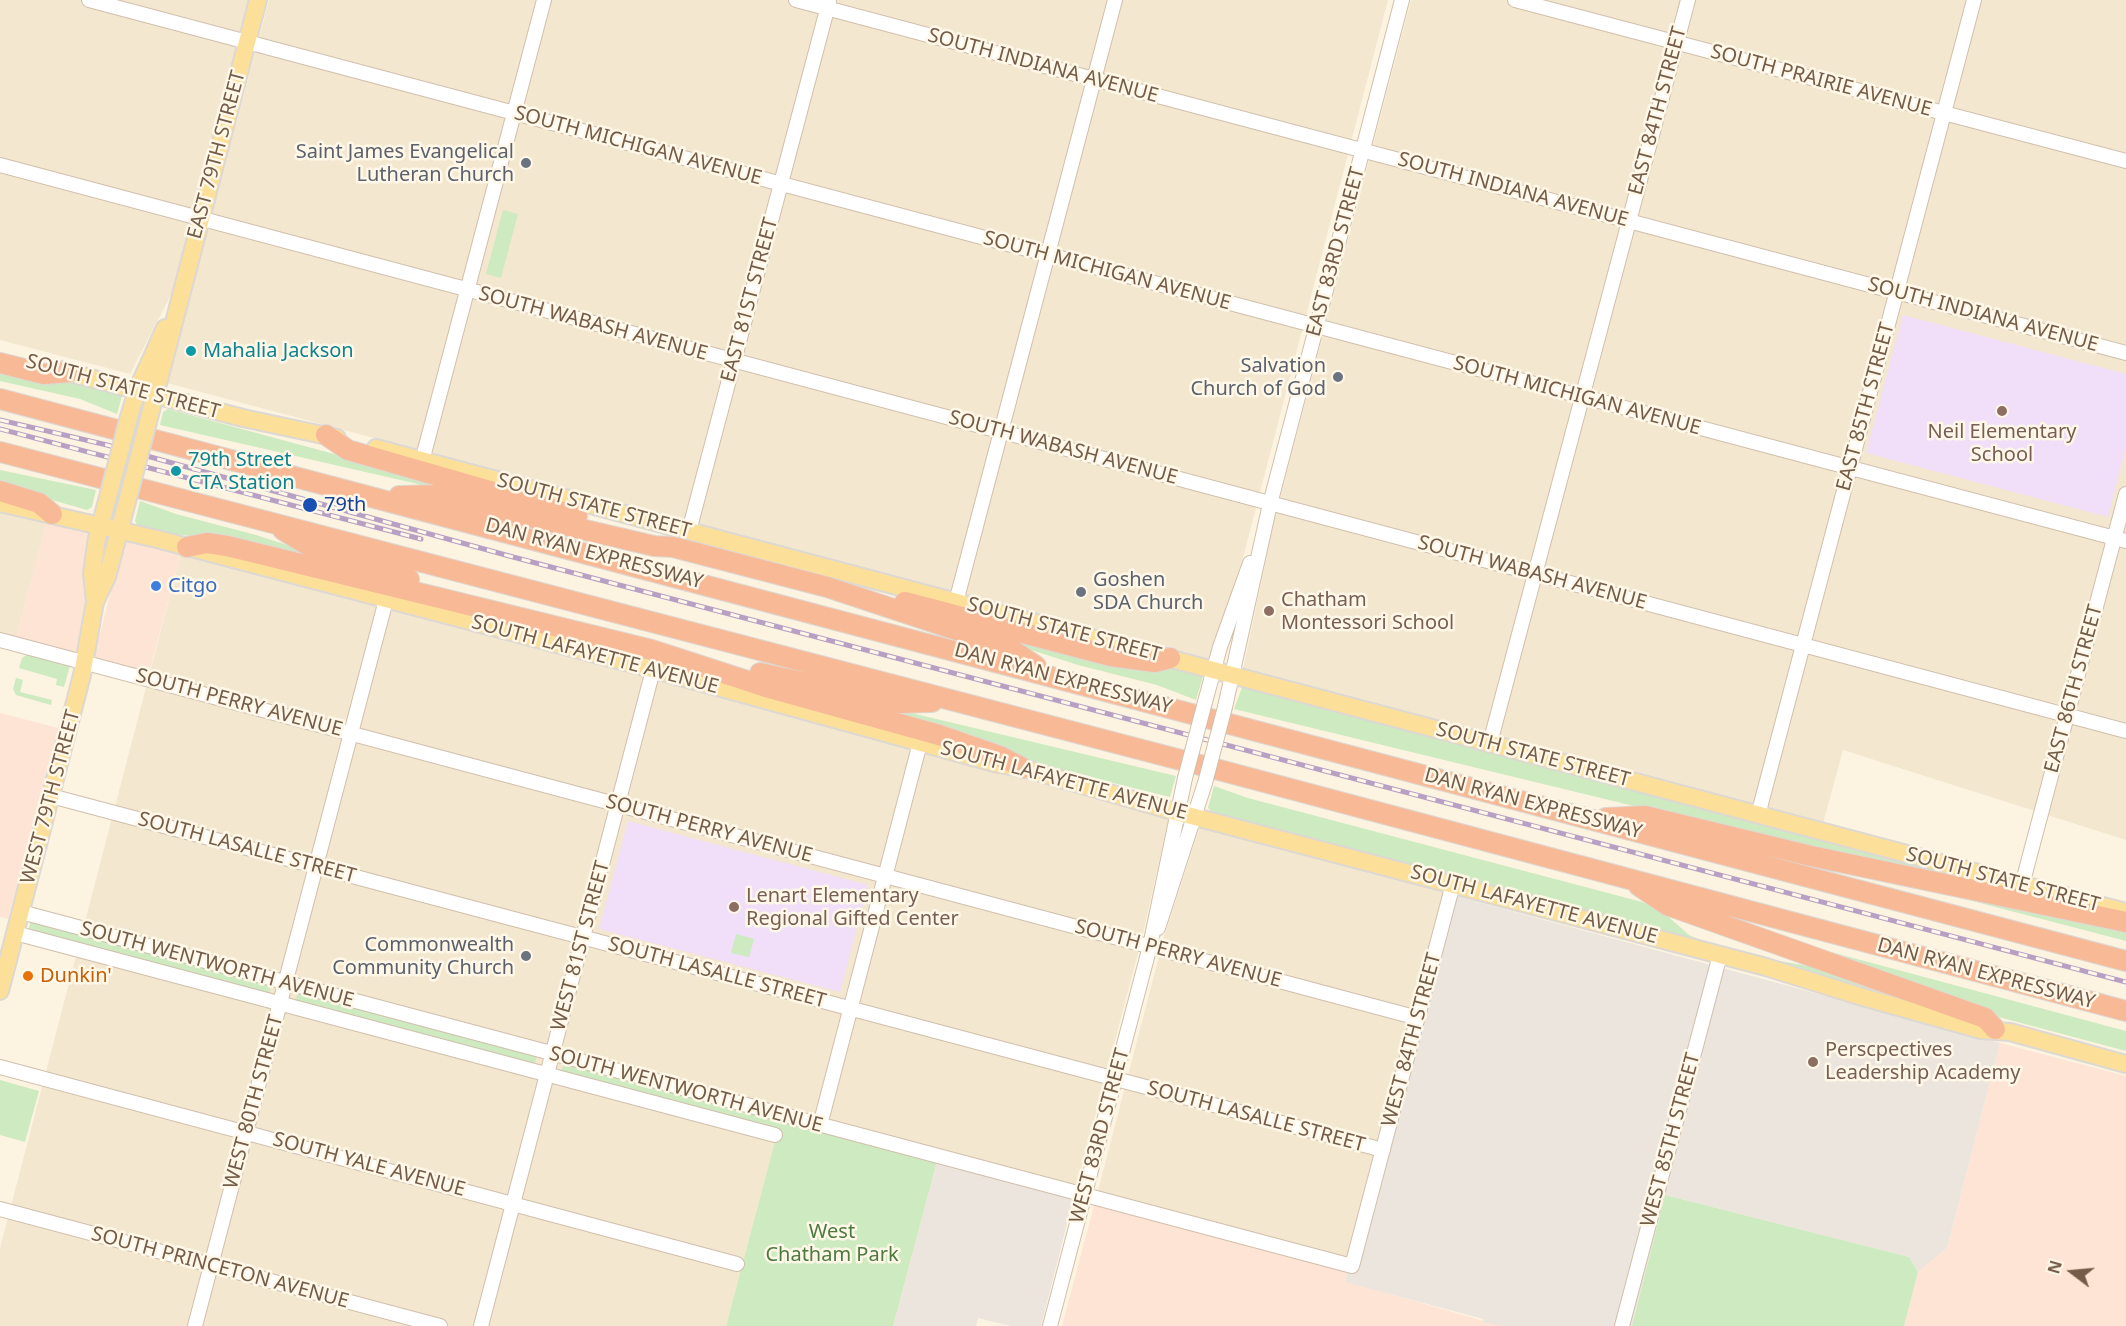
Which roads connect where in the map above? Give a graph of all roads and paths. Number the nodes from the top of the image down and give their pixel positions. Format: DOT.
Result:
graph roads {
  1 [pos="89,0"];
  2 [pos="258,0"];
  3 [pos="544,0"];
  4 [pos="796,0"];
  5 [pos="1115,0"];
  6 [pos="1402,0"];
  7 [pos="1515,0"];
  8 [pos="1688,0"];
  9 [pos="1974,0"];
  10 [pos="829,4"];
  11 [pos="1677,42"];
  12 [pos="247,43"];
  13 [pos="1094,80"];
  14 [pos="514,113"];
  15 [pos="1944,114"];
  16 [pos="1363,150"];
  17 [pos="2126,162"];
  18 [pos="0,165"];
  19 [pos="781,184"];
  20 [pos="200,219"];
  21 [pos="1629,221"];
  22 [pos="1047,255"];
  23 [pos="467,291"];
  24 [pos="1896,292"];
  25 [pos="177,309"];
  26 [pos="1317,326"];
  27 [pos="2126,353"];
  28 [pos="0,354"];
  29 [pos="734,361"];
  30 [pos="0,363"];
  31 [pos="69,372"];
  32 [pos="137,390"];
  33 [pos="156,395"];
  34 [pos="1582,397"];
  35 [pos="0,399"];
  36 [pos="1001,432"];
  37 [pos="326,435"];
  38 [pos="0,452"];
  39 [pos="422,461"];
  40 [pos="1850,468"];
  41 [pos="0,491"];
  42 [pos="2126,494"];
  43 [pos="376,496"];
  44 [pos="0,503"];
  45 [pos="1270,504"];
  46 [pos="52,514"];
  47 [pos="264,519"];
  48 [pos="100,526"];
  49 [pos="120,531"];
  50 [pos="689,531"];
  51 [pos="2120,540"];
  52 [pos="187,547"];
  53 [pos="674,547"];
  54 [pos="1535,574"];
  55 [pos="827,587"];
  56 [pos="386,600"];
  57 [pos="95,602"];
  58 [pos="956,602"];
  59 [pos="505,612"];
  60 [pos="0,640"];
  61 [pos="1803,645"];
  62 [pos="652,650"];
  63 [pos="1170,658"];
  64 [pos="85,662"];
  65 [pos="653,670"];
  66 [pos="1214,670"];
  67 [pos="1048,674"];
  68 [pos="1233,675"];
  69 [pos="956,701"];
  70 [pos="2067,715"];
  71 [pos="2126,731"];
  72 [pos="351,733"];
  73 [pos="920,743"];
  74 [pos="1490,743"];
  75 [pos="1023,768"];
  76 [pos="51,796"];
  77 [pos="618,804"];
  78 [pos="1176,812"];
  79 [pos="1758,815"];
  80 [pos="1195,816"];
  81 [pos="1588,819"];
  82 [pos="316,867"];
  83 [pos="885,876"];
  84 [pos="1630,879"];
  85 [pos="1453,884"];
  86 [pos="2022,885"];
  87 [pos="21,912"];
  88 [pos="2126,912"];
  89 [pos="2126,922"];
  90 [pos="15,933"];
  91 [pos="583,938"];
  92 [pos="1150,946"];
  93 [pos="1720,954"];
  94 [pos="2126,961"];
  95 [pos="285,983"];
  96 [pos="0,991"];
  97 [pos="280,1004"];
  98 [pos="850,1009"];
  99 [pos="2126,1011"];
  100 [pos="1418,1018"];
  101 [pos="1995,1029"];
  102 [pos="553,1054"];
  103 [pos="2126,1064"];
  104 [pos="0,1067"];
  105 [pos="547,1075"];
  106 [pos="1115,1080"];
  107 [pos="820,1125"];
  108 [pos="246,1132"];
  109 [pos="775,1135"];
  110 [pos="1383,1150"];
  111 [pos="1084,1195"];
  112 [pos="513,1203"];
  113 [pos="0,1209"];
  114 [pos="737,1264"];
  115 [pos="211,1265"];
  116 [pos="1352,1266"];
  117 [pos="195,1326"];
  118 [pos="440,1326"];
  119 [pos="481,1326"];
  120 [pos="1050,1326"];
  121 [pos="1622,1326"];
  1 -- 12 [label="street, SOUTH MICHIGAN AVENUE"];
  2 -- 12 [label="main road, EAST 79TH STREET"];
  3 -- 14 [label="street"];
  4 -- 10 [label="street, SOUTH INDIANA AVENUE"];
  5 -- 13 [label="street"];
  6 -- 16 [label="street, EAST 83RD STREET"];
  7 -- 11 [label="street, SOUTH PRAIRIE AVENUE"];
  8 -- 11 [label="street, EAST 84TH STREET"];
  9 -- 15 [label="street, EAST 85TH STREET"];
  10 -- 13 [label="street, SOUTH INDIANA AVENUE"];
  10 -- 19 [label="street, EAST 81ST STREET"];
  11 -- 15 [label="street, SOUTH PRAIRIE AVENUE"];
  11 -- 21 [label="street, EAST 84TH STREET"];
  12 -- 14 [label="street, SOUTH MICHIGAN AVENUE"];
  12 -- 20 [label="main road, EAST 79TH STREET"];
  13 -- 16 [label="street, SOUTH INDIANA AVENUE"];
  13 -- 22 [label="street"];
  14 -- 19 [label="street, SOUTH MICHIGAN AVENUE"];
  14 -- 23 [label="street"];
  15 -- 17 [label="street, SOUTH PRAIRIE AVENUE"];
  15 -- 24 [label="street, EAST 85TH STREET"];
  16 -- 21 [label="street, SOUTH INDIANA AVENUE"];
  16 -- 26 [label="street, EAST 83RD STREET"];
  18 -- 20 [label="street, SOUTH WABASH AVENUE"];
  19 -- 22 [label="street, SOUTH MICHIGAN AVENUE"];
  19 -- 29 [label="street, EAST 81ST STREET"];
  20 -- 23 [label="street, SOUTH WABASH AVENUE"];
  20 -- 25 [label="main road, EAST 79TH STREET"];
  21 -- 24 [label="street, SOUTH INDIANA AVENUE"];
  21 -- 34 [label="street, EAST 84TH STREET"];
  22 -- 26 [label="street, SOUTH MICHIGAN AVENUE"];
  22 -- 36 [label="street"];
  23 -- 29 [label="street, SOUTH WABASH AVENUE"];
  23 -- 39 [label="street"];
  24 -- 27 [label="street, SOUTH INDIANA AVENUE"];
  24 -- 40 [label="street, EAST 85TH STREET"];
  25 -- 32 [label="main road, EAST 79TH STREET"];
  25 -- 33 [label="main road, EAST 79TH STREET"];
  26 -- 34 [label="street, SOUTH MICHIGAN AVENUE"];
  26 -- 45 [label="street, EAST 83RD STREET"];
  28 -- 31 [label="main road, SOUTH STATE STREET"];
  29 -- 36 [label="street, SOUTH WABASH AVENUE"];
  29 -- 50 [label="street, EAST 81ST STREET"];
  30 -- 31 [label="highway"];
  31 -- 32 [label="main road, SOUTH STATE STREET"];
  32 -- 33 [label="main road, SOUTH STATE STREET"];
  32 -- 48 [label="main road, WEST 79TH STREET, bridge"];
  33 -- 37 [label="main road, SOUTH STATE STREET"];
  33 -- 49 [label="main road, WEST 79TH STREET, bridge"];
  34 -- 40 [label="street, SOUTH MICHIGAN AVENUE"];
  34 -- 54 [label="street, EAST 84TH STREET"];
  35 -- 43 [label="highway, DAN RYAN EXPRESSWAY"];
  36 -- 45 [label="street, SOUTH WABASH AVENUE"];
  36 -- 58 [label="street"];
  37 -- 39 [label="main road, SOUTH STATE STREET"];
  37 -- 53 [label="highway"];
  38 -- 47 [label="highway, DAN RYAN EXPRESSWAY"];
  39 -- 50 [label="main road, SOUTH STATE STREET"];
  40 -- 51 [label="street, SOUTH MICHIGAN AVENUE"];
  40 -- 61 [label="street, EAST 85TH STREET"];
  41 -- 46 [label="highway"];
  42 -- 51 [label="street, EAST 86TH STREET"];
  43 -- 53 [label="highway"];
  43 -- 67 [label="highway, DAN RYAN EXPRESSWAY"];
  44 -- 46 [label="main road, SOUTH LAFAYETTE AVENUE"];
  45 -- 54 [label="street, SOUTH WABASH AVENUE"];
  45 -- 66 [label="street, EAST 83RD STREET"];
  45 -- 68 [label="street, EAST 83RD STREET"];
  46 -- 48 [label="main road, SOUTH LAFAYETTE AVENUE"];
  47 -- 59 [label="highway"];
  47 -- 69 [label="highway, DAN RYAN EXPRESSWAY"];
  48 -- 49 [label="main road, SOUTH LAFAYETTE AVENUE"];
  48 -- 57 [label="main road, WEST 79TH STREET"];
  49 -- 52 [label="main road, SOUTH LAFAYETTE AVENUE"];
  49 -- 57 [label="main road, WEST 79TH STREET"];
  50 -- 58 [label="main road, SOUTH STATE STREET"];
  51 -- 70 [label="street, EAST 86TH STREET"];
  52 -- 56 [label="main road, SOUTH LAFAYETTE AVENUE"];
  52 -- 59 [label="highway"];
  53 -- 55 [label="highway"];
  54 -- 61 [label="street, SOUTH WABASH AVENUE"];
  54 -- 74 [label="street, EAST 84TH STREET"];
  55 -- 63 [label="highway"];
  55 -- 67 [label="highway"];
  56 -- 65 [label="main road, SOUTH LAFAYETTE AVENUE"];
  56 -- 72 [label="street, WEST 80TH STREET"];
  57 -- 64 [label="main road, WEST 79TH STREET"];
  58 -- 63 [label="main road, SOUTH STATE STREET"];
  59 -- 62 [label="highway"];
  60 -- 64 [label="street, SOUTH PERRY AVENUE"];
  61 -- 70 [label="street, SOUTH WABASH AVENUE"];
  61 -- 79 [label="street, EAST 85TH STREET"];
  62 -- 69 [label="highway"];
  62 -- 75 [label="highway"];
  63 -- 66 [label="main road, SOUTH STATE STREET"];
  64 -- 72 [label="street, SOUTH PERRY AVENUE"];
  64 -- 76 [label="main road, WEST 79TH STREET"];
  65 -- 73 [label="main road, SOUTH LAFAYETTE AVENUE"];
  65 -- 77 [label="street, WEST 81ST STREET"];
  66 -- 68 [label="main road, SOUTH STATE STREET"];
  66 -- 78 [label="street, WEST 83RD STREET, bridge"];
  67 -- 81 [label="highway, DAN RYAN EXPRESSWAY"];
  68 -- 74 [label="main road, SOUTH STATE STREET"];
  68 -- 80 [label="street, WEST 83RD STREET, bridge"];
  69 -- 84 [label="highway, DAN RYAN EXPRESSWAY"];
  70 -- 71 [label="street, SOUTH WABASH AVENUE"];
  70 -- 86 [label="street, EAST 86TH STREET"];
  72 -- 77 [label="street, SOUTH PERRY AVENUE"];
  72 -- 82 [label="street, WEST 80TH STREET"];
  73 -- 75 [label="main road, SOUTH LAFAYETTE AVENUE"];
  73 -- 83 [label="street"];
  74 -- 79 [label="main road, SOUTH STATE STREET"];
  75 -- 78 [label="main road, SOUTH LAFAYETTE AVENUE"];
  76 -- 82 [label="street, SOUTH LASALLE STREET"];
  76 -- 87 [label="main road, WEST 79TH STREET"];
  77 -- 83 [label="street, SOUTH PERRY AVENUE"];
  77 -- 91 [label="street, WEST 81ST STREET"];
  78 -- 80 [label="main road, SOUTH LAFAYETTE AVENUE"];
  78 -- 92 [label="street, WEST 83RD STREET"];
  79 -- 86 [label="main road, SOUTH STATE STREET"];
  80 -- 85 [label="main road, SOUTH LAFAYETTE AVENUE"];
  80 -- 92 [label="street, WEST 83RD STREET"];
  81 -- 89 [label="highway"];
  81 -- 94 [label="highway, DAN RYAN EXPRESSWAY"];
  82 -- 91 [label="street, SOUTH LASALLE STREET"];
  82 -- 95 [label="street, WEST 80TH STREET"];
  83 -- 92 [label="street, SOUTH PERRY AVENUE"];
  83 -- 98 [label="street"];
  84 -- 99 [label="highway, DAN RYAN EXPRESSWAY"];
  84 -- 101 [label="highway"];
  85 -- 93 [label="main road, SOUTH LAFAYETTE AVENUE"];
  85 -- 100 [label="street, WEST 84TH STREET"];
  86 -- 88 [label="main road, SOUTH STATE STREET"];
  87 -- 90 [label="main road, WEST 79TH STREET"];
  87 -- 95 [label="street, SOUTH WENTWORTH AVENUE"];
  90 -- 96 [label="main road, WEST 79TH STREET"];
  90 -- 97 [label="street, SOUTH WENTWORTH AVENUE"];
  91 -- 98 [label="street, SOUTH LASALLE STREET"];
  91 -- 102 [label="street, WEST 81ST STREET"];
  92 -- 100 [label="street, SOUTH PERRY AVENUE"];
  92 -- 106 [label="street, WEST 83RD STREET"];
  93 -- 101 [label="main road, SOUTH LAFAYETTE AVENUE"];
  93 -- 121 [label="street, WEST 85TH STREET"];
  95 -- 97 [label="street, WEST 80TH STREET"];
  95 -- 102 [label="street, SOUTH WENTWORTH AVENUE"];
  97 -- 105 [label="street, SOUTH WENTWORTH AVENUE"];
  97 -- 108 [label="street, WEST 80TH STREET"];
  98 -- 106 [label="street, SOUTH LASALLE STREET"];
  98 -- 107 [label="street"];
  100 -- 110 [label="street, WEST 84TH STREET"];
  101 -- 103 [label="main road, SOUTH LAFAYETTE AVENUE"];
  102 -- 105 [label="street, WEST 81ST STREET"];
  102 -- 107 [label="street, SOUTH WENTWORTH AVENUE"];
  104 -- 108 [label="street, SOUTH YALE AVENUE"];
  105 -- 109 [label="street, SOUTH WENTWORTH AVENUE"];
  105 -- 112 [label="street, WEST 81ST STREET"];
  106 -- 110 [label="street, SOUTH LASALLE STREET"];
  106 -- 111 [label="street, WEST 83RD STREET"];
  107 -- 111 [label="street, SOUTH WENTWORTH AVENUE"];
  108 -- 112 [label="street, SOUTH YALE AVENUE"];
  108 -- 115 [label="street, WEST 80TH STREET"];
  110 -- 116 [label="street, WEST 84TH STREET"];
  111 -- 116 [label="street, SOUTH WENTWORTH AVENUE"];
  111 -- 120 [label="street, WEST 83RD STREET"];
  112 -- 114 [label="street, SOUTH YALE AVENUE"];
  112 -- 119 [label="street, WEST 81ST STREET"];
  113 -- 115 [label="street, SOUTH PRINCETON AVENUE"];
  115 -- 117 [label="street, WEST 80TH STREET"];
  115 -- 118 [label="street, SOUTH PRINCETON AVENUE"];
}
